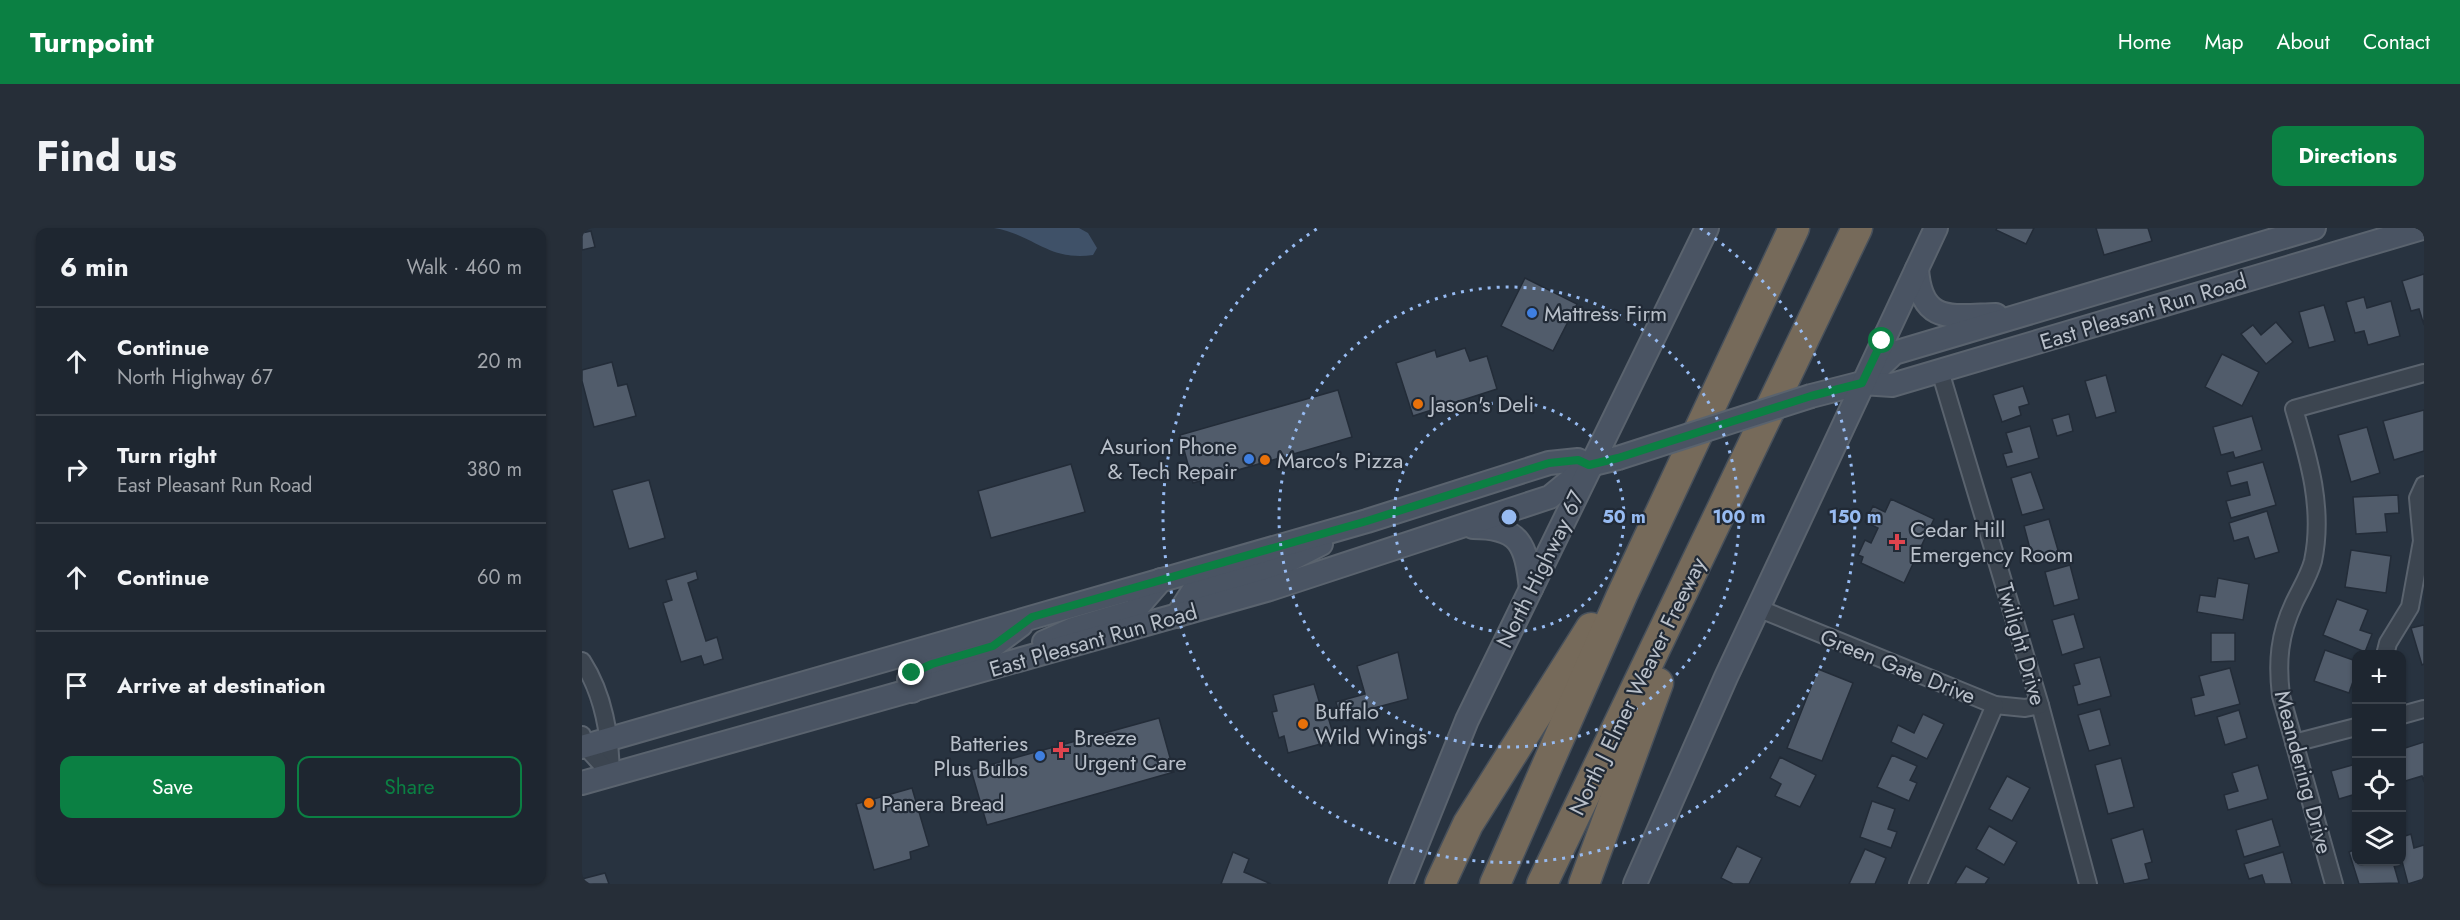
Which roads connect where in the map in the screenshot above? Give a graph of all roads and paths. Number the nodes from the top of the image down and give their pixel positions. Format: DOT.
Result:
graph roads {
  1 [pos="1707,228"];
  2 [pos="1794,228"];
  3 [pos="1857,228"];
  4 [pos="1936,228"];
  5 [pos="2314,228"];
  6 [pos="2422,228"];
  7 [pos="1917,269"];
  8 [pos="2022,315"];
  9 [pos="1940,371"];
  10 [pos="2424,373"];
  11 [pos="1862,383"];
  12 [pos="1589,465"];
  13 [pos="2424,485"];
  14 [pos="1724,506"];
  15 [pos="1657,520"];
  16 [pos="1367,521"];
  17 [pos="1462,527"];
  18 [pos="1161,580"];
  19 [pos="1531,589"];
  20 [pos="1760,609"];
  21 [pos="1177,616"];
  22 [pos="1032,617"];
  23 [pos="2386,650"];
  24 [pos="582,661"];
  25 [pos="983,671"];
  26 [pos="912,691"];
  27 [pos="1995,705"];
  28 [pos="2040,705"];
  29 [pos="2424,709"];
  30 [pos="2406,714"];
  31 [pos="2352,727"];
  32 [pos="610,739"];
  33 [pos="2294,742"];
  34 [pos="583,743"];
  35 [pos="611,775"];
  36 [pos="582,783"];
  37 [pos="1401,884"];
  38 [pos="1440,884"];
  39 [pos="1495,884"];
  40 [pos="1542,884"];
  41 [pos="1584,884"];
  42 [pos="1635,884"];
  43 [pos="1918,884"];
  44 [pos="2088,884"];
  45 [pos="2334,884"];
  1 -- 12 [label="main road, North Highway 67"];
  2 -- 15 [label="highway, North J Elmer Weaver Freeway"];
  3 -- 14 [label="highway, North J Elmer Weaver Freeway"];
  4 -- 7 [label="main road"];
  5 -- 8 [label="main road, East Pleasant Run Road"];
  6 -- 9 [label="main road, East Pleasant Run Road"];
  7 -- 8 [label="main road"];
  7 -- 11 [label="main road"];
  8 -- 11 [label="main road, East Pleasant Run Road"];
  9 -- 11 [label="main road, East Pleasant Run Road"];
  9 -- 28 [label="street, Twilight Drive"];
  10 -- 33 [label="street, Meandering Drive"];
  11 -- 12 [label="main road, East Pleasant Run Road, bridge"];
  11 -- 20 [label="main road"];
  12 -- 16 [label="main road, East Pleasant Run Road"];
  12 -- 17 [label="main road, East Pleasant Run Road"];
  12 -- 19 [label="main road, North Highway 67"];
  13 -- 23 [label="street"];
  14 -- 40 [label="highway, North J Elmer Weaver Freeway"];
  14 -- 41 [label="highway"];
  15 -- 38 [label="highway"];
  15 -- 39 [label="highway, North J Elmer Weaver Freeway"];
  16 -- 18 [label="main road, East Pleasant Run Road"];
  16 -- 21 [label="main road"];
  17 -- 19 [label="main road"];
  17 -- 21 [label="main road, East Pleasant Run Road"];
  18 -- 22 [label="main road, East Pleasant Run Road"];
  18 -- 25 [label="main road"];
  19 -- 37 [label="main road, North Highway 67"];
  20 -- 27 [label="street, Green Gate Drive"];
  20 -- 42 [label="main road"];
  21 -- 25 [label="main road, East Pleasant Run Road"];
  22 -- 26 [label="main road"];
  22 -- 32 [label="main road, East Pleasant Run Road"];
  24 -- 32 [label="street"];
  25 -- 26 [label="main road, East Pleasant Run Road"];
  26 -- 35 [label="main road, East Pleasant Run Road"];
  27 -- 28 [label="street, Green Gate Drive"];
  27 -- 43 [label="street"];
  28 -- 44 [label="street, Twilight Drive"];
  29 -- 30 [label="street"];
  31 -- 33 [label="street"];
  32 -- 34 [label="main road, East Pleasant Run Road"];
  32 -- 35 [label="street"];
  33 -- 45 [label="street, Meandering Drive"];
  34 -- 35 [label="street"];
  35 -- 36 [label="main road, East Pleasant Run Road"];
}
